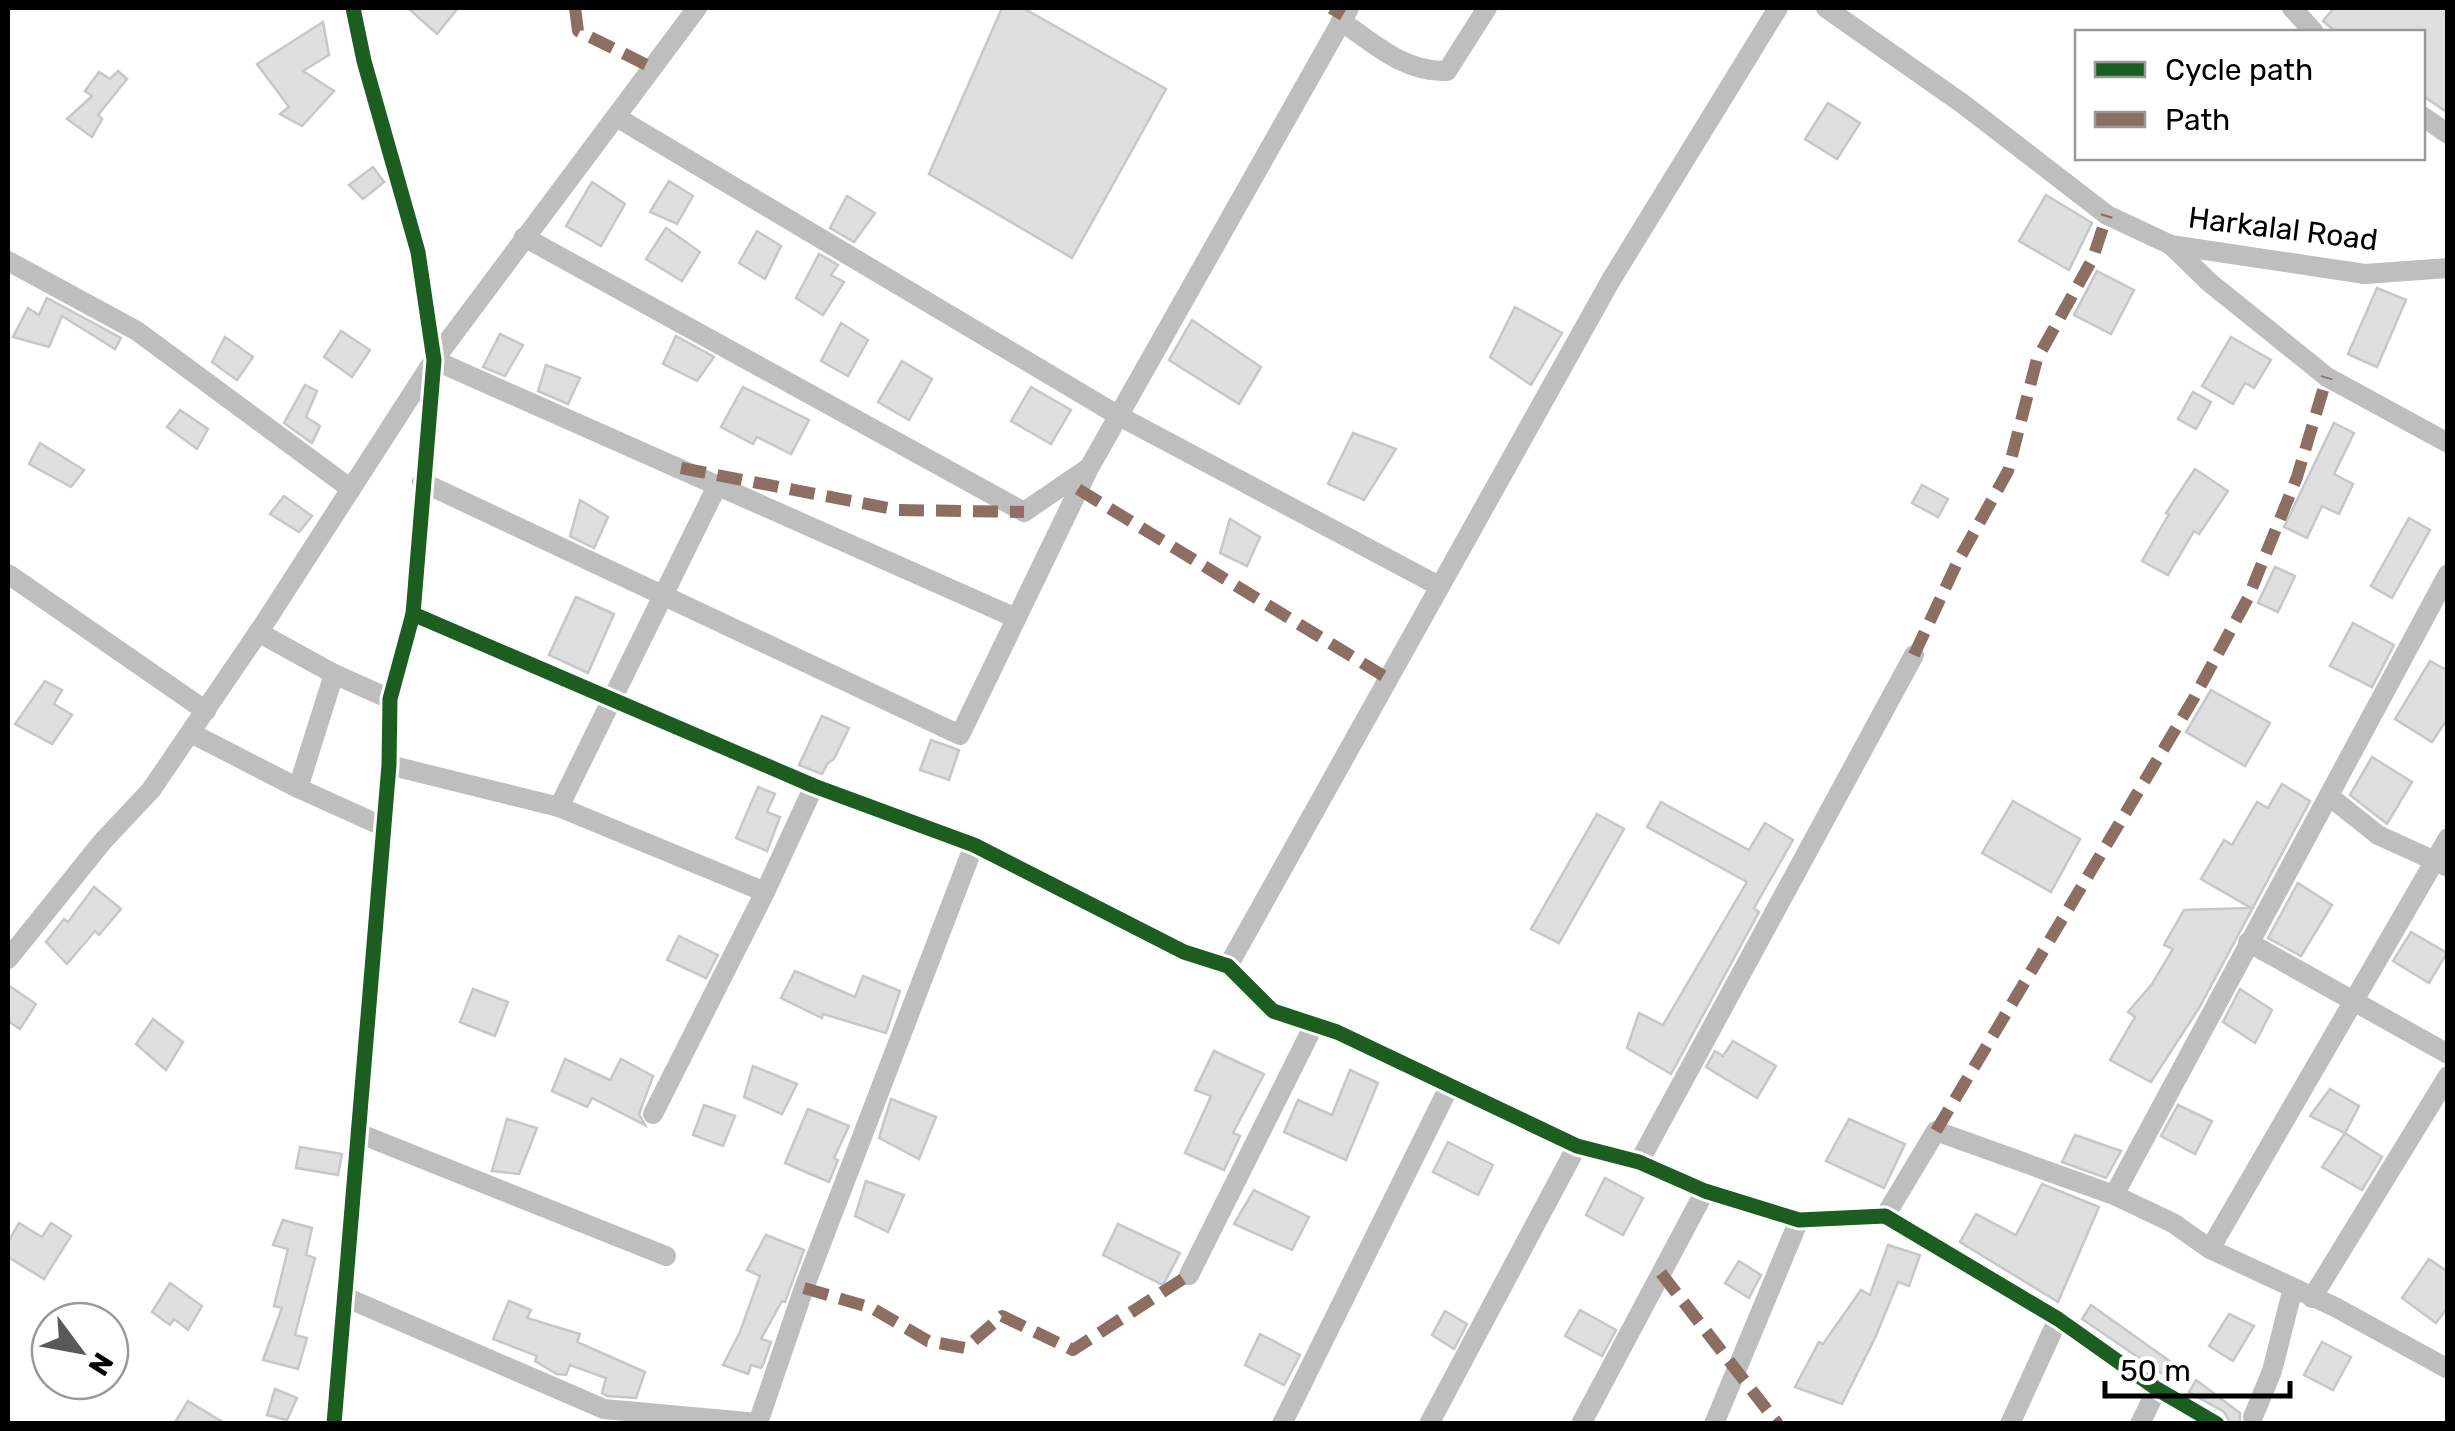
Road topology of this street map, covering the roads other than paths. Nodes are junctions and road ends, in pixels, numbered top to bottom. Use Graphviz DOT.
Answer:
graph roads {
  1 [pos="353,8"];
  2 [pos="697,8"];
  3 [pos="1487,8"];
  4 [pos="1778,8"];
  5 [pos="1826,8"];
  6 [pos="2292,8"];
  7 [pos="1345,14"];
  8 [pos="2312,30"];
  9 [pos="618,118"];
  10 [pos="2425,118"];
  11 [pos="2448,134"];
  12 [pos="524,238"];
  13 [pos="2171,246"];
  14 [pos="8,261"];
  15 [pos="2448,268"];
  16 [pos="434,360"];
  17 [pos="1118,416"];
  18 [pos="2448,442"];
  19 [pos="1089,468"];
  20 [pos="422,482"];
  21 [pos="718,484"];
  22 [pos="351,489"];
  23 [pos="8,574"];
  24 [pos="2448,574"];
  25 [pos="1439,586"];
  26 [pos="662,595"];
  27 [pos="413,614"];
  28 [pos="1016,618"];
  29 [pos="258,632"];
  30 [pos="1914,655"];
  31 [pos="334,674"];
  32 [pos="390,699"];
  33 [pos="612,700"];
  34 [pos="206,711"];
  35 [pos="191,733"];
  36 [pos="389,765"];
  37 [pos="814,786"];
  38 [pos="298,788"];
  39 [pos="2329,796"];
  40 [pos="559,807"];
  41 [pos="382,826"];
  42 [pos="2448,838"];
  43 [pos="974,846"];
  44 [pos="2441,863"];
  45 [pos="765,892"];
  46 [pos="2248,942"];
  47 [pos="8,959"];
  48 [pos="1228,966"];
  49 [pos="2352,1000"];
  50 [pos="1314,1025"];
  51 [pos="2448,1054"];
  52 [pos="2448,1076"];
  53 [pos="1448,1087"];
  54 [pos="653,1114"];
  55 [pos="358,1133"];
  56 [pos="1577,1146"];
  57 [pos="1638,1162"];
  58 [pos="1704,1191"];
  59 [pos="2114,1195"];
  60 [pos="1885,1216"];
  61 [pos="1800,1220"];
  62 [pos="2210,1249"];
  63 [pos="666,1256"];
  64 [pos="1189,1275"];
  65 [pos="2302,1293"];
  66 [pos="345,1297"];
  67 [pos="2058,1319"];
  68 [pos="2448,1370"];
  69 [pos="2157,1389"];
  70 [pos="2253,1417"];
  71 [pos="334,1424"];
  72 [pos="1282,1424"];
  73 [pos="1430,1424"];
  74 [pos="1581,1424"];
  75 [pos="1714,1424"];
  76 [pos="2010,1424"];
  77 [pos="2140,1424"];
  78 [pos="2217,1424"];
  1 -- 16 [label="street"];
  2 -- 9 [label="street"];
  3 -- 7 [label="street"];
  4 -- 25 [label="street"];
  5 -- 13 [label="street, Harkalal Road"];
  6 -- 8 [label="street"];
  7 -- 17 [label="street"];
  9 -- 12 [label="street"];
  9 -- 17 [label="street"];
  10 -- 11 [label="street"];
  12 -- 16 [label="street"];
  12 -- 19 [label="street"];
  13 -- 15 [label="street, Harkalal Road"];
  13 -- 18 [label="street"];
  14 -- 22 [label="street"];
  16 -- 20 [label="street"];
  16 -- 21 [label="street"];
  16 -- 22 [label="street"];
  17 -- 19 [label="street"];
  17 -- 25 [label="street"];
  19 -- 28 [label="street"];
  20 -- 26 [label="street"];
  20 -- 27 [label="street"];
  21 -- 26 [label="street"];
  21 -- 28 [label="street"];
  22 -- 29 [label="street"];
  23 -- 34 [label="street"];
  24 -- 39 [label="street"];
  25 -- 48 [label="street"];
  26 -- 28 [label="street"];
  26 -- 33 [label="street"];
  27 -- 32 [label="street"];
  27 -- 33 [label="street"];
  29 -- 31 [label="street"];
  29 -- 34 [label="street"];
  30 -- 57 [label="street"];
  31 -- 32 [label="street"];
  31 -- 38 [label="street"];
  32 -- 36 [label="street"];
  33 -- 37 [label="street"];
  33 -- 40 [label="street"];
  34 -- 35 [label="street"];
  35 -- 38 [label="street"];
  35 -- 47 [label="street"];
  36 -- 40 [label="street"];
  36 -- 41 [label="street"];
  37 -- 43 [label="street"];
  37 -- 45 [label="street"];
  38 -- 41 [label="street"];
  39 -- 44 [label="street"];
  39 -- 46 [label="street"];
  40 -- 45 [label="street"];
  41 -- 55 [label="street"];
  42 -- 44 [label="street"];
  43 -- 48 [label="street"];
  43 -- 66 [label="street"];
  44 -- 49 [label="street"];
  45 -- 54 [label="street"];
  46 -- 49 [label="street"];
  46 -- 59 [label="street"];
  48 -- 50 [label="street"];
  49 -- 51 [label="street"];
  49 -- 62 [label="street"];
  50 -- 53 [label="street"];
  50 -- 64 [label="street"];
  52 -- 65 [label="street"];
  53 -- 56 [label="street"];
  53 -- 72 [label="street"];
  55 -- 63 [label="street"];
  55 -- 66 [label="street"];
  56 -- 57 [label="street"];
  56 -- 73 [label="street"];
  57 -- 58 [label="street"];
  58 -- 61 [label="street"];
  58 -- 74 [label="street"];
  59 -- 60 [label="street"];
  59 -- 62 [label="street"];
  60 -- 61 [label="street"];
  60 -- 67 [label="street"];
  61 -- 75 [label="street"];
  62 -- 65 [label="street"];
  65 -- 68 [label="street"];
  65 -- 70 [label="street"];
  66 -- 71 [label="street"];
  67 -- 69 [label="street"];
  67 -- 76 [label="street"];
  69 -- 77 [label="street"];
  69 -- 78 [label="street"];
}
